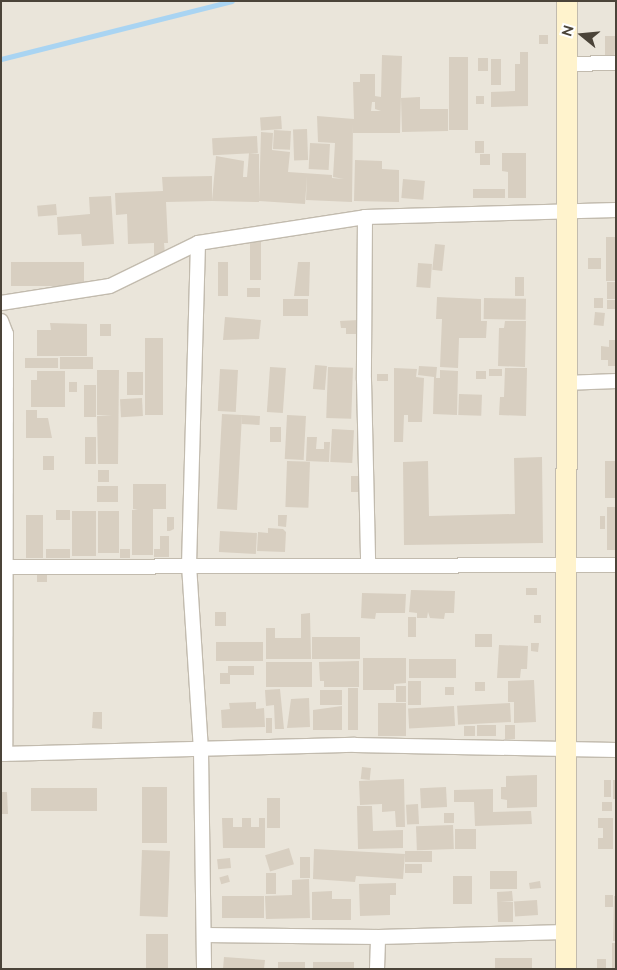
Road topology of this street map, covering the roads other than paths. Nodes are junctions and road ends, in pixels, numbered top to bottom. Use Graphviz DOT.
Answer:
graph roads {
  1 [pos="567,1"];
  2 [pos="616,63"];
  3 [pos="568,64"];
  4 [pos="565,209"];
  5 [pos="616,210"];
  6 [pos="365,217"];
  7 [pos="198,243"];
  8 [pos="1,303"];
  9 [pos="1,321"];
  10 [pos="616,381"];
  11 [pos="565,383"];
  12 [pos="368,564"];
  13 [pos="189,565"];
  14 [pos="616,565"];
  15 [pos="567,566"];
  16 [pos="6,567"];
  17 [pos="566,750"];
  18 [pos="616,750"];
  19 [pos="201,751"];
  20 [pos="3,754"];
  21 [pos="566,932"];
  22 [pos="205,935"];
  23 [pos="378,937"];
  24 [pos="204,969"];
  25 [pos="376,969"];
  26 [pos="566,969"];
  1 -- 3 [label="street"];
  2 -- 3 [label="street"];
  3 -- 4 [label="street"];
  4 -- 5 [label="street"];
  4 -- 6 [label="street"];
  4 -- 11 [label="street"];
  6 -- 7 [label="street"];
  6 -- 12 [label="street"];
  7 -- 8 [label="street"];
  7 -- 13 [label="street"];
  9 -- 16 [label="street"];
  10 -- 11 [label="street"];
  11 -- 15 [label="street"];
  12 -- 13 [label="street"];
  12 -- 15 [label="street"];
  13 -- 16 [label="street"];
  13 -- 19 [label="street"];
  14 -- 15 [label="street"];
  15 -- 17 [label="street"];
  16 -- 20 [label="street"];
  17 -- 18 [label="street"];
  17 -- 19 [label="street"];
  17 -- 21 [label="street"];
  19 -- 20 [label="street"];
  19 -- 22 [label="street"];
  21 -- 23 [label="street"];
  21 -- 26 [label="street"];
  22 -- 23 [label="street"];
  22 -- 24 [label="street"];
  23 -- 25 [label="street"];
}
